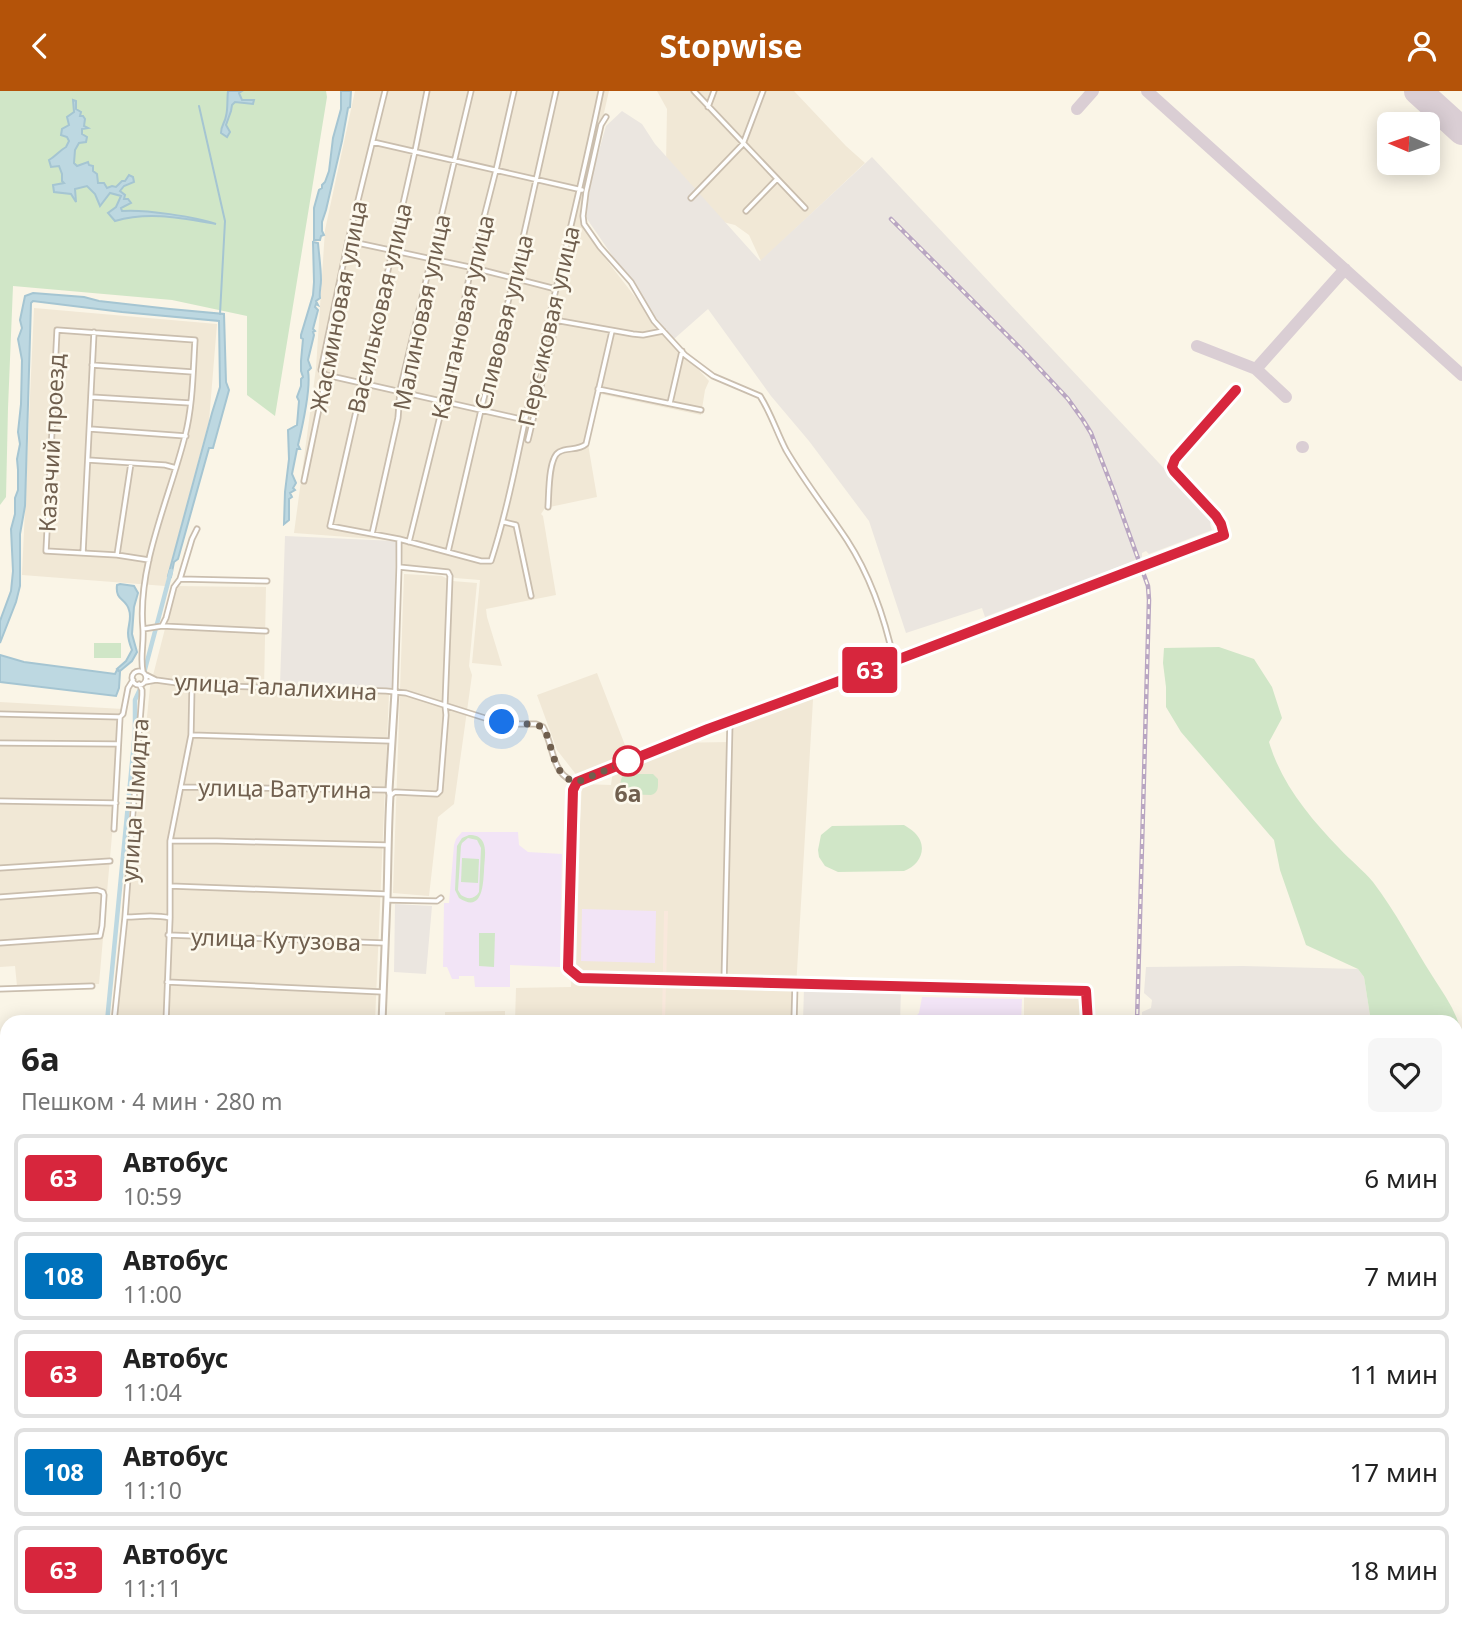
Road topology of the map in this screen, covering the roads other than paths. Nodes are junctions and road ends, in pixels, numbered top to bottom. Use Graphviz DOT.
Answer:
graph roads {
  1 [pos="385,91"];
  2 [pos="427,91"];
  3 [pos="471,91"];
  4 [pos="514,91"];
  5 [pos="556,91"];
  6 [pos="601,91"];
  7 [pos="694,91"];
  8 [pos="714,91"];
  9 [pos="763,91"];
  10 [pos="708,107"];
  11 [pos="606,117"];
  12 [pos="373,142"];
  13 [pos="743,144"];
  14 [pos="415,151"];
  15 [pos="455,160"];
  16 [pos="496,170"];
  17 [pos="537,179"];
  18 [pos="777,180"];
  19 [pos="580,190"];
  20 [pos="586,192"];
  21 [pos="691,198"];
  22 [pos="805,208"];
  23 [pos="746,211"];
  24 [pos="348,240"];
  25 [pos="393,251"];
  26 [pos="430,259"];
  27 [pos="471,268"];
  28 [pos="514,278"];
  29 [pos="556,289"];
  30 [pos="549,319"];
  31 [pos="557,320"];
  32 [pos="612,331"];
  33 [pos="663,331"];
  34 [pos="94,332"];
  35 [pos="682,351"];
  36 [pos="92,365"];
  37 [pos="193,372"];
  38 [pos="326,375"];
  39 [pos="363,382"];
  40 [pos="598,389"];
  41 [pos="400,390"];
  42 [pos="1236,390"];
  43 [pos="91,397"];
  44 [pos="444,400"];
  45 [pos="190,403"];
  46 [pos="670,404"];
  47 [pos="481,409"];
  48 [pos="701,410"];
  49 [pos="525,420"];
  50 [pos="89,429"];
  51 [pos="186,436"];
  52 [pos="528,440"];
  53 [pos="88,460"];
  54 [pos="131,463"];
  55 [pos="176,468"];
  56 [pos="304,481"];
  57 [pos="548,506"];
  58 [pos="504,521"];
  59 [pos="197,529"];
  60 [pos="372,534"];
  61 [pos="399,539"];
  62 [pos="409,542"];
  63 [pos="448,552"];
  64 [pos="83,553"];
  65 [pos="117,555"];
  66 [pos="149,560"];
  67 [pos="399,567"];
  68 [pos="180,579"];
  69 [pos="267,581"];
  70 [pos="531,596"];
  71 [pos="162,626"];
  72 [pos="143,629"];
  73 [pos="266,631"];
  74 [pos="141,659"];
  75 [pos="894,661"];
  76 [pos="136,671"];
  77 [pos="144,673"];
  78 [pos="133,680"];
  79 [pos="156,680"];
  80 [pos="145,681"];
  81 [pos="139,684"];
  82 [pos="192,685"];
  83 [pos="395,692"];
  84 [pos="445,705"];
  85 [pos="0,714"];
  86 [pos="120,717"];
  87 [pos="730,721"];
  88 [pos="191,735"];
  89 [pos="392,741"];
  90 [pos="0,743"];
  91 [pos="118,744"];
  92 [pos="577,782"];
  93 [pos="181,786"];
  94 [pos="389,792"];
  95 [pos="0,801"];
  96 [pos="116,803"];
  97 [pos="114,829"];
  98 [pos="170,841"];
  99 [pos="387,845"];
  100 [pos="110,861"];
  101 [pos="0,867"];
  102 [pos="170,886"];
  103 [pos="0,897"];
  104 [pos="387,897"];
  105 [pos="441,898"];
  106 [pos="125,917"];
  107 [pos="170,918"];
  108 [pos="168,935"];
  109 [pos="0,943"];
  110 [pos="384,943"];
  111 [pos="167,982"];
  112 [pos="724,983"];
  113 [pos="795,985"];
  114 [pos="92,986"];
  115 [pos="0,989"];
  116 [pos="383,992"];
  117 [pos="115,1015"];
  118 [pos="166,1015"];
  119 [pos="382,1015"];
  120 [pos="794,1015"];
  121 [pos="1088,1015"];
  1 -- 12 [label="street, Жасминовая улица"];
  2 -- 14 [label="street, Васильковая улица"];
  3 -- 15 [label="street, Малиновая улица"];
  4 -- 16 [label="street, Каштановая улица"];
  5 -- 17 [label="street, Сливовая улица"];
  6 -- 19 [label="street, Персиковая улица"];
  7 -- 10 [label="street"];
  8 -- 10 [label="street"];
  9 -- 13 [label="street"];
  10 -- 13 [label="street"];
  11 -- 20 [label="street"];
  12 -- 14 [label="street"];
  12 -- 24 [label="street, Жасминовая улица"];
  13 -- 18 [label="street"];
  13 -- 21 [label="street"];
  14 -- 15 [label="street"];
  14 -- 25 [label="street, Васильковая улица"];
  15 -- 16 [label="street"];
  15 -- 26 [label="street, Малиновая улица"];
  16 -- 17 [label="street"];
  16 -- 27 [label="street, Каштановая улица"];
  17 -- 19 [label="street"];
  17 -- 28 [label="street, Сливовая улица"];
  18 -- 22 [label="street"];
  18 -- 23 [label="street"];
  19 -- 20 [label="street"];
  19 -- 29 [label="street, Персиковая улица"];
  20 -- 33 [label="street"];
  24 -- 25 [label="street"];
  24 -- 38 [label="street, Жасминовая улица"];
  25 -- 26 [label="street"];
  25 -- 39 [label="street, Васильковая улица"];
  26 -- 27 [label="street"];
  26 -- 41 [label="street, Малиновая улица"];
  27 -- 28 [label="street"];
  27 -- 44 [label="street, Каштановая улица"];
  28 -- 29 [label="street"];
  28 -- 47 [label="street, Сливовая улица"];
  29 -- 30 [label="street, Персиковая улица"];
  30 -- 31 [label="street"];
  30 -- 49 [label="street, Персиковая улица"];
  31 -- 32 [label="street"];
  31 -- 52 [label="street"];
  32 -- 33 [label="street"];
  32 -- 40 [label="street"];
  33 -- 35 [label="street"];
  34 -- 36 [label="street"];
  34 -- 37 [label="street, Казачий проезд"];
  34 -- 64 [label="street, Казачий проезд"];
  35 -- 46 [label="street"];
  35 -- 75 [label="street"];
  36 -- 37 [label="street"];
  36 -- 43 [label="street"];
  37 -- 45 [label="street"];
  38 -- 39 [label="street"];
  38 -- 56 [label="street, Жасминовая улица"];
  39 -- 41 [label="street"];
  39 -- 60 [label="street, Васильковая улица"];
  40 -- 46 [label="street"];
  40 -- 57 [label="street"];
  41 -- 44 [label="street"];
  41 -- 60 [label="street, Малиновая улица"];
  42 -- 75 [label="street"];
  43 -- 45 [label="street"];
  43 -- 50 [label="street"];
  44 -- 47 [label="street"];
  44 -- 62 [label="street, Каштановая улица"];
  45 -- 51 [label="street"];
  46 -- 48 [label="street"];
  47 -- 49 [label="street"];
  47 -- 63 [label="street, Сливовая улица"];
  49 -- 58 [label="street, Персиковая улица"];
  50 -- 51 [label="street"];
  50 -- 53 [label="street"];
  51 -- 55 [label="street"];
  53 -- 54 [label="street"];
  53 -- 64 [label="street"];
  54 -- 55 [label="street"];
  54 -- 65 [label="street"];
  55 -- 66 [label="street"];
  58 -- 63 [label="street, Персиковая улица"];
  58 -- 70 [label="street"];
  59 -- 68 [label="street"];
  60 -- 61 [label="street"];
  61 -- 62 [label="street"];
  61 -- 67 [label="street"];
  62 -- 63 [label="street"];
  64 -- 65 [label="street, Казачий проезд"];
  65 -- 66 [label="street, Казачий проезд"];
  66 -- 72 [label="street"];
  67 -- 83 [label="street"];
  67 -- 84 [label="street"];
  68 -- 69 [label="street"];
  68 -- 71 [label="street"];
  71 -- 72 [label="street"];
  71 -- 73 [label="street"];
  72 -- 74 [label="street"];
  74 -- 76 [label="street"];
  74 -- 77 [label="street"];
  75 -- 87 [label="street"];
  76 -- 77 [label="street"];
  76 -- 78 [label="street"];
  77 -- 79 [label="street"];
  77 -- 80 [label="street"];
  78 -- 81 [label="street"];
  78 -- 86 [label="street"];
  79 -- 80 [label="street"];
  79 -- 82 [label="street, улица Талалихина"];
  80 -- 81 [label="street"];
  81 -- 106 [label="street, улица Шмидта"];
  82 -- 83 [label="street, улица Талалихина"];
  82 -- 88 [label="street, улица Шмидта"];
  83 -- 84 [label="street, улица Талалихина"];
  83 -- 89 [label="street"];
  84 -- 92 [label="street, улица Талалихина"];
  84 -- 94 [label="street, улица Ватутина"];
  85 -- 86 [label="street"];
  86 -- 91 [label="street"];
  87 -- 92 [label="street"];
  87 -- 112 [label="street"];
  88 -- 89 [label="street"];
  88 -- 93 [label="street, улица Шмидта"];
  89 -- 94 [label="street"];
  90 -- 91 [label="street"];
  91 -- 96 [label="street"];
  92 -- 112 [label="street"];
  93 -- 94 [label="street, улица Ватутина"];
  93 -- 98 [label="street, улица Шмидта"];
  94 -- 99 [label="street"];
  95 -- 96 [label="street"];
  96 -- 97 [label="street"];
  98 -- 99 [label="street"];
  98 -- 102 [label="street, улица Шмидта"];
  99 -- 104 [label="street"];
  100 -- 101 [label="street"];
  102 -- 104 [label="street"];
  102 -- 107 [label="street, улица Шмидта"];
  103 -- 109 [label="street"];
  104 -- 105 [label="street"];
  104 -- 110 [label="street"];
  106 -- 107 [label="street, улица Шмидта"];
  106 -- 117 [label="street, улица Шмидта"];
  107 -- 108 [label="street, улица Шмидта"];
  108 -- 110 [label="street, улица Кутузова"];
  108 -- 111 [label="street, улица Шмидта"];
  110 -- 116 [label="street"];
  111 -- 116 [label="street"];
  111 -- 118 [label="street, улица Шмидта"];
  112 -- 113 [label="street"];
  113 -- 120 [label="street"];
  113 -- 121 [label="street"];
  114 -- 115 [label="street"];
  116 -- 119 [label="street"];
}
